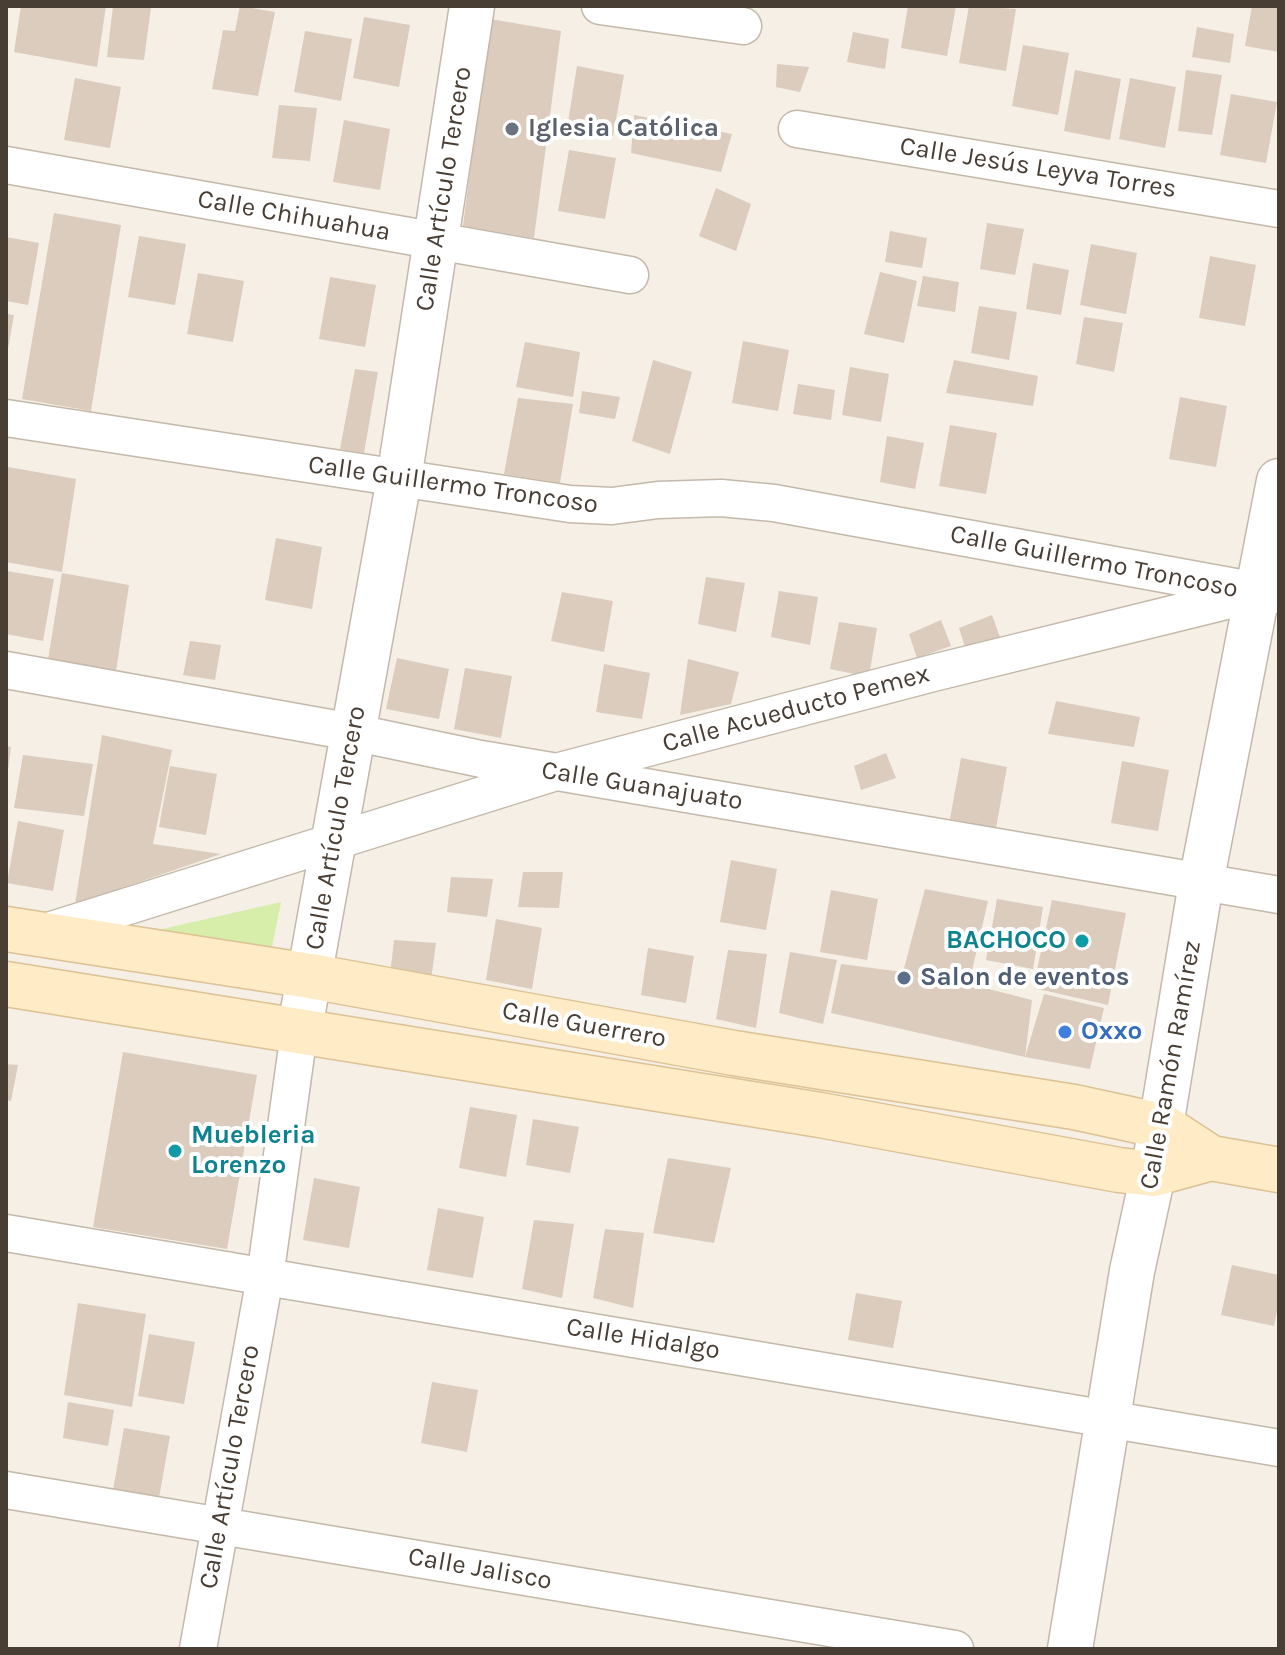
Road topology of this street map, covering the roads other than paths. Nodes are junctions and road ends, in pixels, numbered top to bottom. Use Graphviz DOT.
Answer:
graph roads {
  1 [pos="472,6"];
  2 [pos="600,6"];
  3 [pos="743,26"];
  4 [pos="797,129"];
  5 [pos="6,165"];
  6 [pos="1279,209"];
  7 [pos="435,241"];
  8 [pos="630,275"];
  9 [pos="6,418"];
  10 [pos="399,479"];
  11 [pos="1279,481"];
  12 [pos="1272,592"];
  13 [pos="6,670"];
  14 [pos="352,732"];
  15 [pos="556,772"];
  16 [pos="334,843"];
  17 [pos="1201,883"];
  18 [pos="1279,895"];
  19 [pos="24,931"];
  20 [pos="310,976"];
  21 [pos="6,984"];
  22 [pos="299,1033"];
  23 [pos="1162,1126"];
  24 [pos="1211,1158"];
  25 [pos="1279,1170"];
  26 [pos="1153,1174"];
  27 [pos="6,1233"];
  28 [pos="265,1277"];
  29 [pos="1109,1418"];
  30 [pos="1279,1448"];
  31 [pos="6,1490"];
  32 [pos="219,1524"];
  33 [pos="198,1649"];
  34 [pos="955,1649"];
  35 [pos="1070,1649"];
  1 -- 7 [label="street, Calle Artículo Tercero"];
  2 -- 3 [label="street"];
  4 -- 6 [label="street, Calle Jesús Leyva Torres"];
  5 -- 7 [label="street, Calle Chihuahua"];
  7 -- 8 [label="street, Calle Chihuahua"];
  7 -- 10 [label="street, Calle Artículo Tercero"];
  9 -- 10 [label="street, Calle Guillermo Troncoso"];
  10 -- 12 [label="street, Calle Guillermo Troncoso"];
  10 -- 14 [label="street, Calle Artículo Tercero"];
  11 -- 12 [label="street, Calle Ramón Ramírez"];
  12 -- 15 [label="street, Calle Acueducto Pemex"];
  12 -- 17 [label="street, Calle Ramón Ramírez"];
  13 -- 14 [label="street, Calle Guanajuato"];
  14 -- 15 [label="street, Calle Guanajuato"];
  14 -- 16 [label="street, Calle Artículo Tercero"];
  15 -- 16 [label="street, Calle Acueducto Pemex"];
  15 -- 17 [label="street, Calle Guanajuato"];
  16 -- 19 [label="street, Calle Acueducto Pemex"];
  16 -- 20 [label="street, Calle Artículo Tercero"];
  17 -- 18 [label="street, Calle Guanajuato"];
  17 -- 23 [label="street, Calle Ramón Ramírez"];
  19 -- 20 [label="main road, Calle Guerrero"];
  20 -- 22 [label="street, Calle Artículo Tercero"];
  20 -- 23 [label="main road, Calle Guerrero"];
  21 -- 22 [label="main road, Calle Guerrero"];
  22 -- 26 [label="main road, Calle Guerrero"];
  22 -- 28 [label="street, Calle Artículo Tercero"];
  23 -- 24 [label="main road"];
  23 -- 26 [label="street, Calle Ramón Ramírez"];
  24 -- 25 [label="main road"];
  24 -- 26 [label="main road"];
  26 -- 29 [label="street, Calle Ramón Ramírez"];
  27 -- 28 [label="street, Calle Hidalgo"];
  28 -- 29 [label="street, Calle Hidalgo"];
  28 -- 32 [label="street, Calle Artículo Tercero"];
  29 -- 30 [label="street, Calle Hidalgo"];
  29 -- 35 [label="street, Calle Ramón Ramírez"];
  31 -- 32 [label="street, Calle Jalisco"];
  32 -- 33 [label="street, Calle Artículo Tercero"];
  32 -- 34 [label="street, Calle Jalisco"];
}
